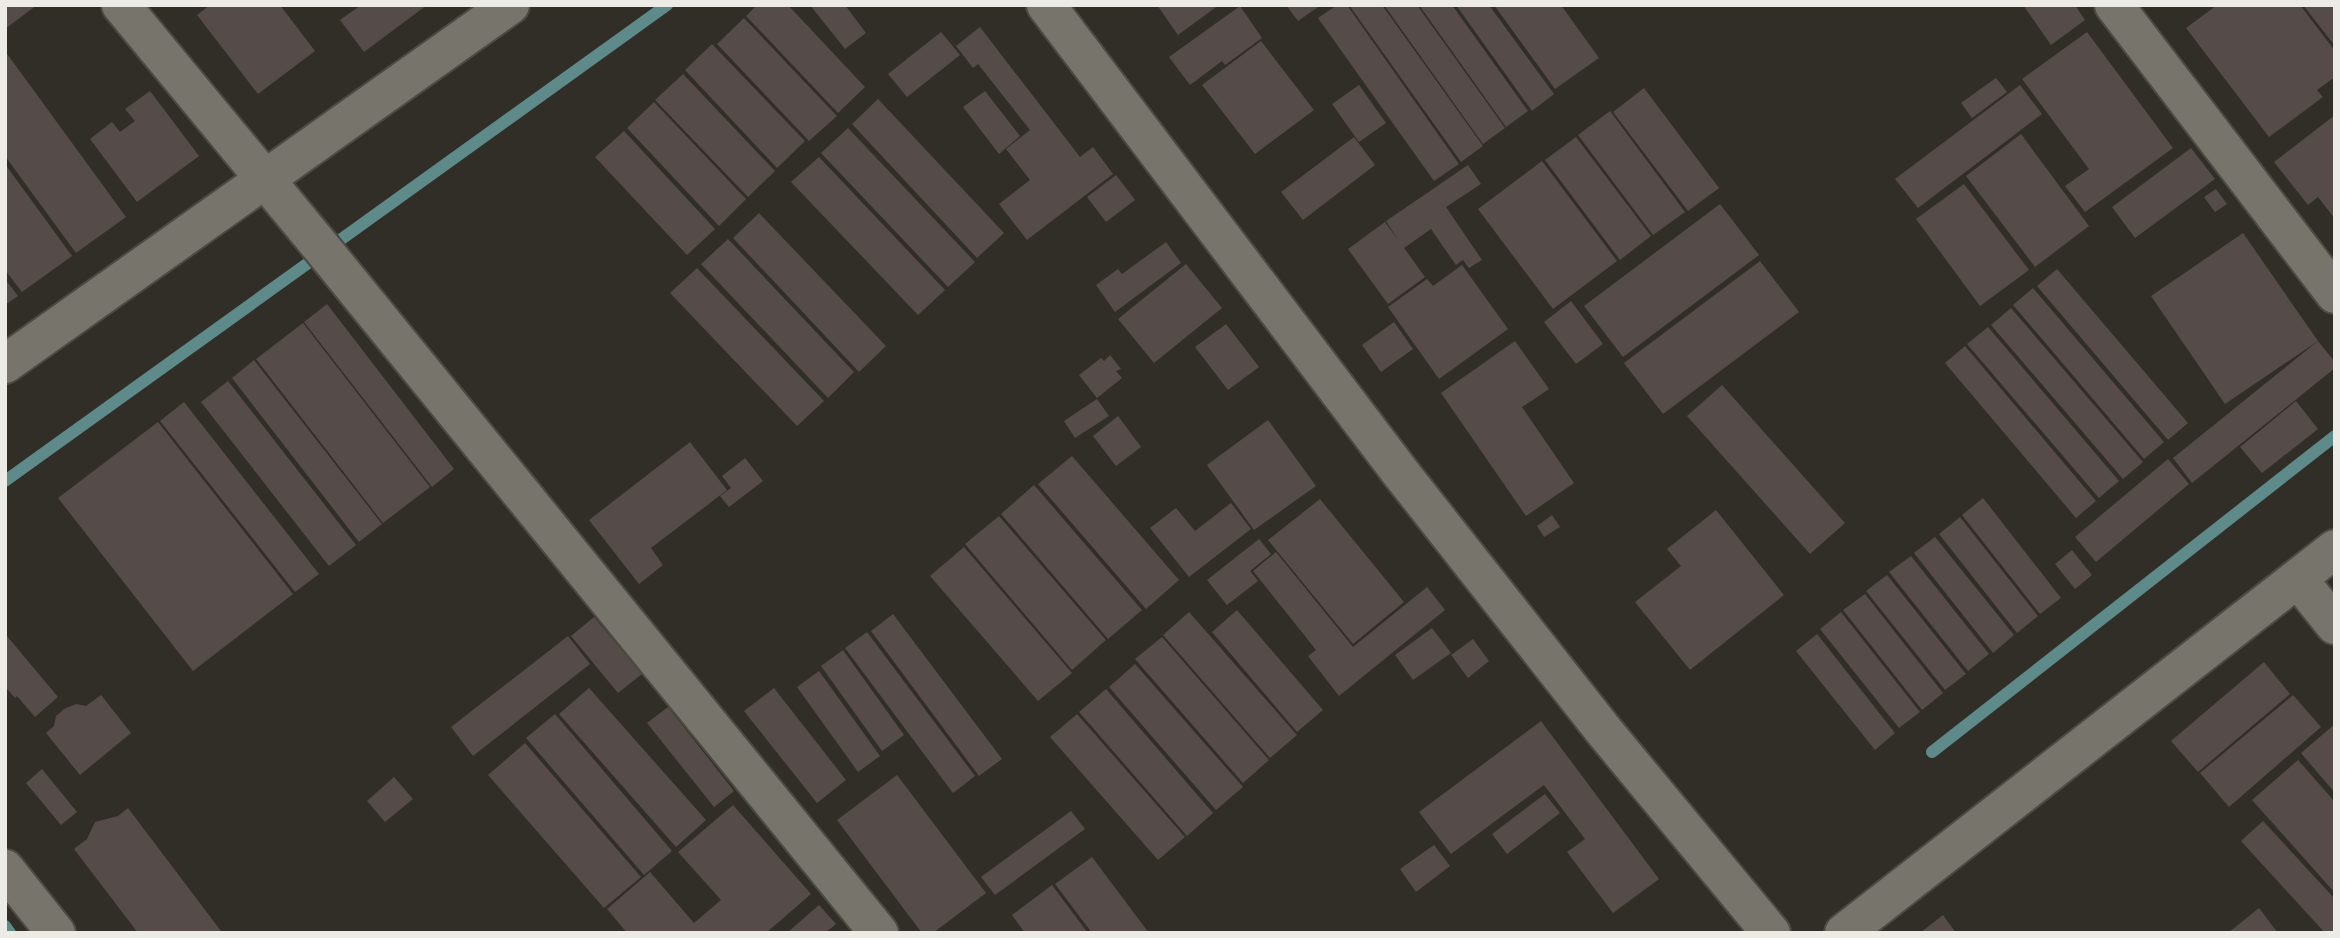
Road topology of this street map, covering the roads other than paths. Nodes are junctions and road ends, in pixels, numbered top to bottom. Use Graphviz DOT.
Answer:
graph roads {
  1 [pos="121,5"];
  2 [pos="509,5"];
  3 [pos="1046,5"];
  4 [pos="2114,5"];
  5 [pos="265,178"];
  6 [pos="2335,295"];
  7 [pos="5,364"];
  8 [pos="2335,549"];
  9 [pos="2298,579"];
  10 [pos="2335,625"];
  11 [pos="5,869"];
  12 [pos="56,933"];
  13 [pos="879,933"];
  14 [pos="1771,933"];
  15 [pos="1844,933"];
  1 -- 5 [label="street"];
  2 -- 5 [label="street"];
  3 -- 14 [label="street"];
  4 -- 6 [label="street"];
  5 -- 7 [label="street"];
  5 -- 13 [label="street"];
  8 -- 9 [label="street"];
  9 -- 10 [label="street"];
  9 -- 15 [label="street"];
  11 -- 12 [label="street"];
}
